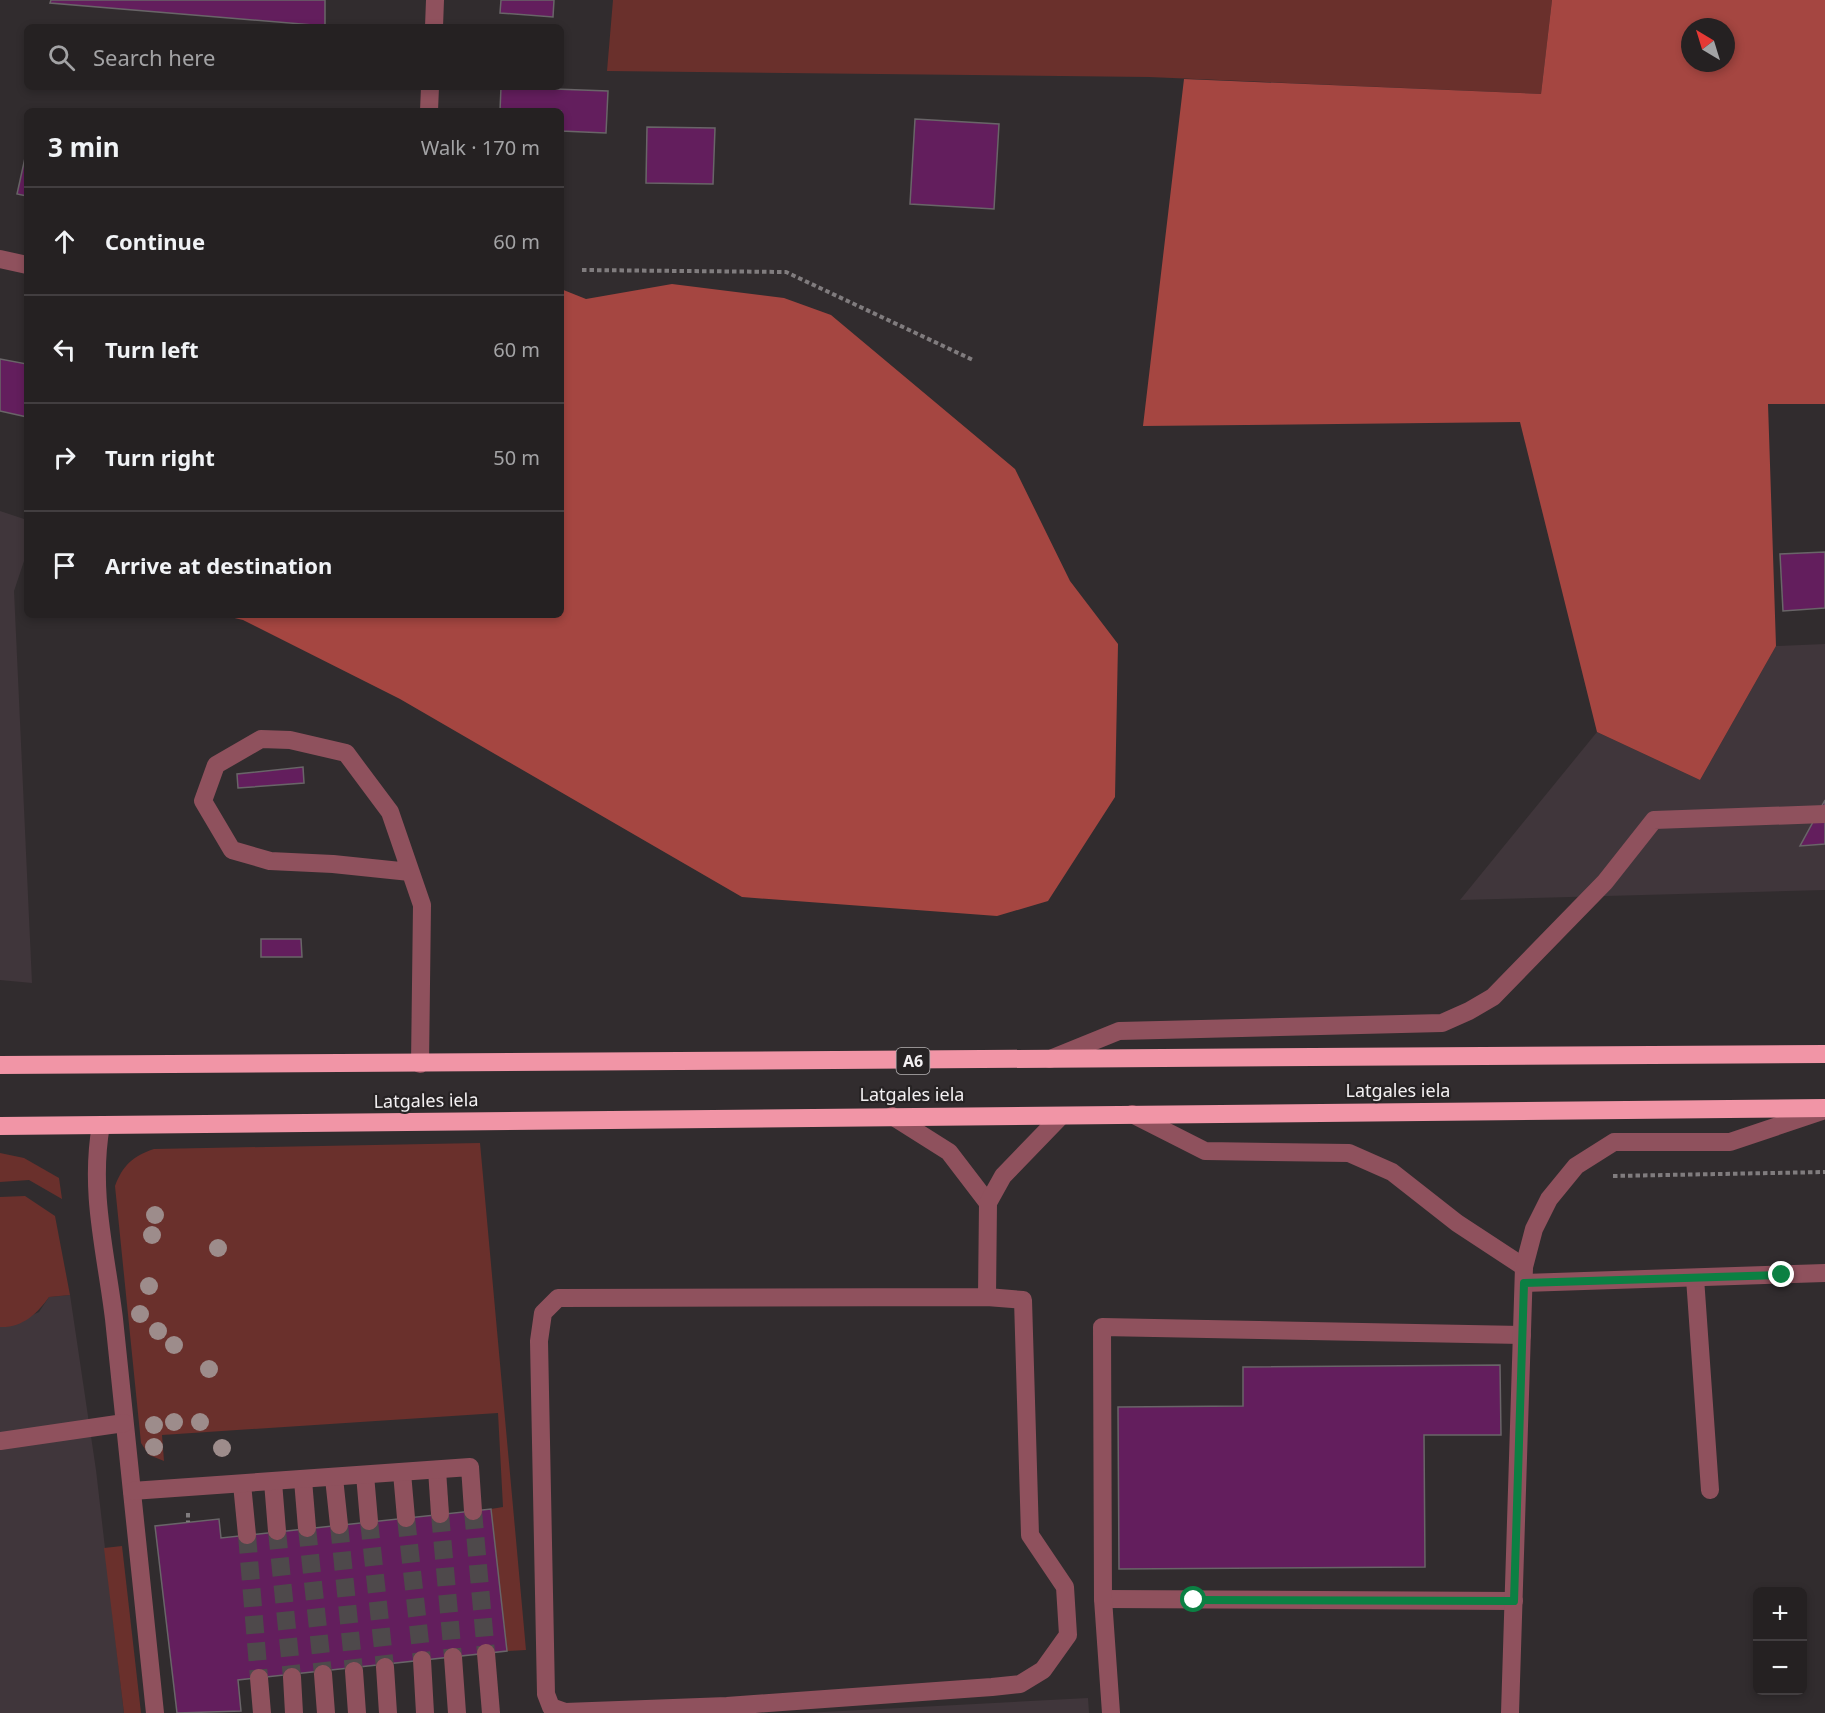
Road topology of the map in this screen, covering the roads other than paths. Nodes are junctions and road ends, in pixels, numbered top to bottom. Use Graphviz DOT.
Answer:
graph roads {
  1 [pos="435,0"];
  2 [pos="434,24"];
  3 [pos="430,90"];
  4 [pos="429,108"];
  5 [pos="0,259"];
  6 [pos="24,264"];
  7 [pos="1825,814"];
  8 [pos="411,872"];
  9 [pos="1825,1054"];
  10 [pos="1047,1060"];
  11 [pos="420,1064"];
  12 [pos="0,1065"];
  13 [pos="1825,1109"];
  14 [pos="1132,1114"];
  15 [pos="892,1116"];
  16 [pos="1061,1116"];
  17 [pos="101,1125"];
  18 [pos="0,1126"];
  19 [pos="988,1203"];
  20 [pos="1825,1273"];
  21 [pos="1524,1275"];
  22 [pos="1695,1278"];
  23 [pos="987,1297"];
  24 [pos="1522,1335"];
  25 [pos="124,1423"];
  26 [pos="0,1441"];
  27 [pos="437,1470"];
  28 [pos="402,1473"];
  29 [pos="365,1475"];
  30 [pos="334,1478"];
  31 [pos="303,1480"];
  32 [pos="273,1482"];
  33 [pos="242,1484"];
  34 [pos="1710,1490"];
  35 [pos="132,1491"];
  36 [pos="473,1510"];
  37 [pos="440,1514"];
  38 [pos="406,1518"];
  39 [pos="369,1521"];
  40 [pos="339,1525"];
  41 [pos="307,1528"];
  42 [pos="277,1531"];
  43 [pos="246,1535"];
  44 [pos="1103,1599"];
  45 [pos="1514,1601"];
  46 [pos="486,1653"];
  47 [pos="453,1657"];
  48 [pos="422,1660"];
  49 [pos="385,1667"];
  50 [pos="354,1671"];
  51 [pos="323,1674"];
  52 [pos="292,1677"];
  53 [pos="259,1678"];
  54 [pos="155,1713"];
  55 [pos="262,1713"];
  56 [pos="294,1713"];
  57 [pos="326,1713"];
  58 [pos="357,1713"];
  59 [pos="388,1713"];
  60 [pos="424,1713"];
  61 [pos="457,1713"];
  62 [pos="491,1713"];
  63 [pos="1111,1713"];
  64 [pos="1510,1713"];
  1 -- 2 [label="street"];
  3 -- 4 [label="street"];
  5 -- 6 [label="street"];
  7 -- 10 [label="street, Latgales iela / A6"];
  8 -- 8 [label="street"];
  8 -- 11 [label="street"];
  9 -- 10 [label="highway, Latgales iela / A6"];
  10 -- 11 [label="highway, Latgales iela / A6"];
  11 -- 12 [label="highway, Latgales iela / A6"];
  13 -- 14 [label="highway, Latgales iela"];
  13 -- 21 [label="street"];
  14 -- 16 [label="highway, Latgales iela"];
  14 -- 21 [label="street"];
  15 -- 16 [label="highway, Latgales iela"];
  15 -- 17 [label="highway, Latgales iela"];
  15 -- 19 [label="street"];
  16 -- 19 [label="street"];
  17 -- 18 [label="highway, Latgales iela"];
  17 -- 25 [label="street"];
  19 -- 23 [label="street"];
  20 -- 22 [label="street"];
  21 -- 22 [label="street"];
  21 -- 24 [label="street"];
  22 -- 34 [label="street"];
  23 -- 23 [label="street"];
  24 -- 44 [label="street"];
  24 -- 45 [label="street"];
  25 -- 26 [label="street"];
  25 -- 35 [label="street"];
  27 -- 28 [label="street"];
  27 -- 36 [label="street"];
  27 -- 37 [label="street"];
  28 -- 29 [label="street"];
  28 -- 38 [label="street"];
  29 -- 30 [label="street"];
  29 -- 39 [label="street"];
  30 -- 31 [label="street"];
  30 -- 40 [label="street"];
  31 -- 32 [label="street"];
  31 -- 41 [label="street"];
  32 -- 33 [label="street"];
  32 -- 42 [label="street"];
  33 -- 35 [label="street"];
  33 -- 43 [label="street"];
  35 -- 54 [label="street"];
  44 -- 45 [label="street"];
  44 -- 63 [label="street"];
  45 -- 64 [label="street"];
  46 -- 62 [label="street"];
  47 -- 61 [label="street"];
  48 -- 60 [label="street"];
  49 -- 59 [label="street"];
  50 -- 58 [label="street"];
  51 -- 57 [label="street"];
  52 -- 56 [label="street"];
  53 -- 55 [label="street"];
}
